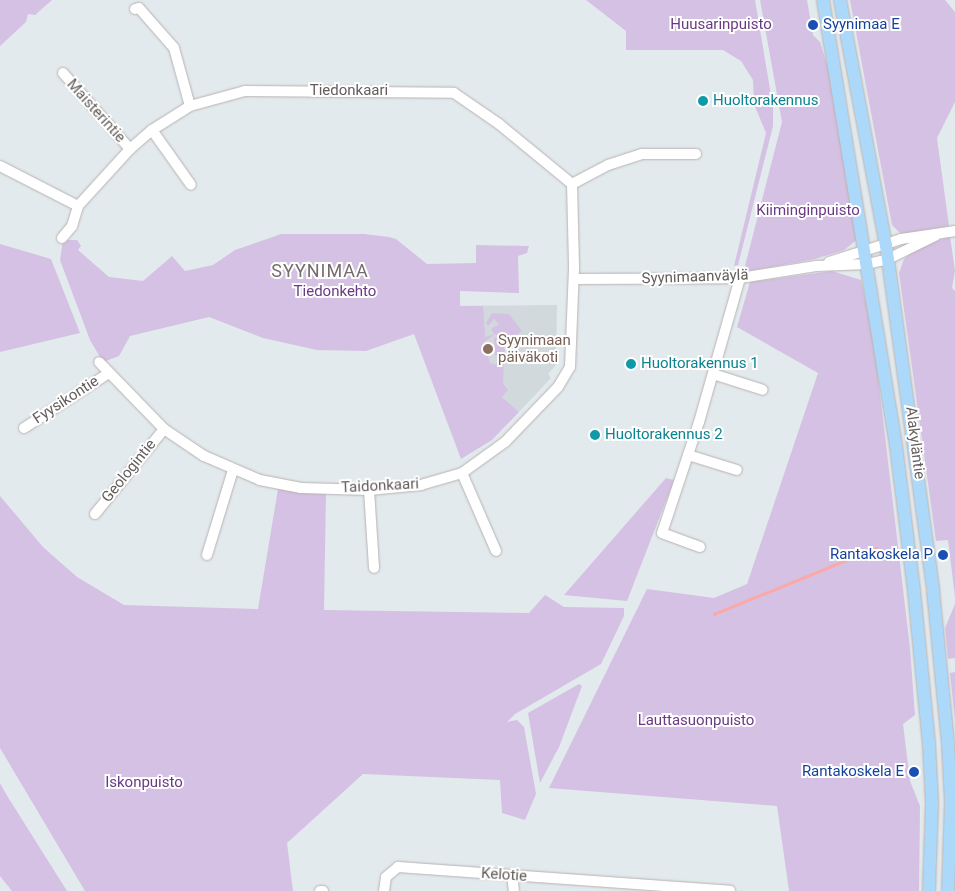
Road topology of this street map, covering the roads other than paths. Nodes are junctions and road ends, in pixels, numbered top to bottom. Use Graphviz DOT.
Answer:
graph roads {
  1 [pos="823,0"];
  2 [pos="840,0"];
  3 [pos="135,10"];
  4 [pos="63,74"];
  5 [pos="190,106"];
  6 [pos="152,130"];
  7 [pos="130,149"];
  8 [pos="696,154"];
  9 [pos="0,166"];
  10 [pos="572,184"];
  11 [pos="191,185"];
  12 [pos="78,206"];
  13 [pos="955,231"];
  14 [pos="935,236"];
  15 [pos="62,238"];
  16 [pos="886,245"];
  17 [pos="865,251"];
  18 [pos="888,259"];
  19 [pos="867,264"];
  20 [pos="816,266"];
  21 [pos="740,278"];
  22 [pos="574,279"];
  23 [pos="99,362"];
  24 [pos="109,373"];
  25 [pos="713,374"];
  26 [pos="763,390"];
  27 [pos="24,428"];
  28 [pos="164,429"];
  29 [pos="688,455"];
  30 [pos="233,470"];
  31 [pos="737,470"];
  32 [pos="462,473"];
  33 [pos="369,490"];
  34 [pos="95,514"];
  35 [pos="700,547"];
  36 [pos="496,552"];
  37 [pos="207,555"];
  38 [pos="374,568"];
  39 [pos="512,875"];
  40 [pos="642,888"];
  41 [pos="384,891"];
  42 [pos="514,891"];
  43 [pos="730,891"];
  44 [pos="929,891"];
  45 [pos="948,891"];
  1 -- 17 [label="main road, Alakyläntie"];
  2 -- 16 [label="main road, Alakyläntie"];
  3 -- 5 [label="street"];
  4 -- 7 [label="street, Maisterintie"];
  5 -- 6 [label="street, Tiedonkaari"];
  5 -- 10 [label="street, Tiedonkaari"];
  6 -- 7 [label="street, Tiedonkaari"];
  6 -- 11 [label="street"];
  7 -- 12 [label="street, Tiedonkaari"];
  8 -- 10 [label="street"];
  9 -- 12 [label="street"];
  10 -- 22 [label="street"];
  12 -- 15 [label="street, Tiedonkaari"];
  13 -- 14 [label="street"];
  14 -- 16 [label="street, Syynimaanväylä"];
  14 -- 18 [label="street, Syynimaanväylä"];
  16 -- 17 [label="street, Syynimaanväylä"];
  16 -- 18 [label="main road, Alakyläntie"];
  17 -- 19 [label="main road, Alakyläntie"];
  17 -- 20 [label="street, Syynimaanväylä"];
  18 -- 19 [label="street, Syynimaanväylä"];
  18 -- 45 [label="main road, Alakyläntie"];
  19 -- 20 [label="street, Syynimaanväylä"];
  19 -- 44 [label="main road, Alakyläntie"];
  20 -- 21 [label="street, Syynimaanväylä"];
  21 -- 22 [label="street, Syynimaanväylä"];
  21 -- 25 [label="street"];
  22 -- 32 [label="street, Taidonkaari"];
  23 -- 24 [label="street, Taidonkaari"];
  24 -- 27 [label="street, Fyysikontie"];
  24 -- 28 [label="street, Taidonkaari"];
  25 -- 26 [label="street"];
  25 -- 29 [label="street"];
  28 -- 30 [label="street, Taidonkaari"];
  28 -- 34 [label="street, Geologintie"];
  29 -- 31 [label="street"];
  29 -- 35 [label="street"];
  30 -- 33 [label="street, Taidonkaari"];
  30 -- 37 [label="street"];
  32 -- 33 [label="street, Taidonkaari"];
  32 -- 36 [label="street"];
  33 -- 38 [label="street"];
  39 -- 40 [label="street, Kelotie"];
  39 -- 41 [label="street, Kelotie"];
  39 -- 42 [label="street"];
  40 -- 43 [label="street, Kelotie"];
}
